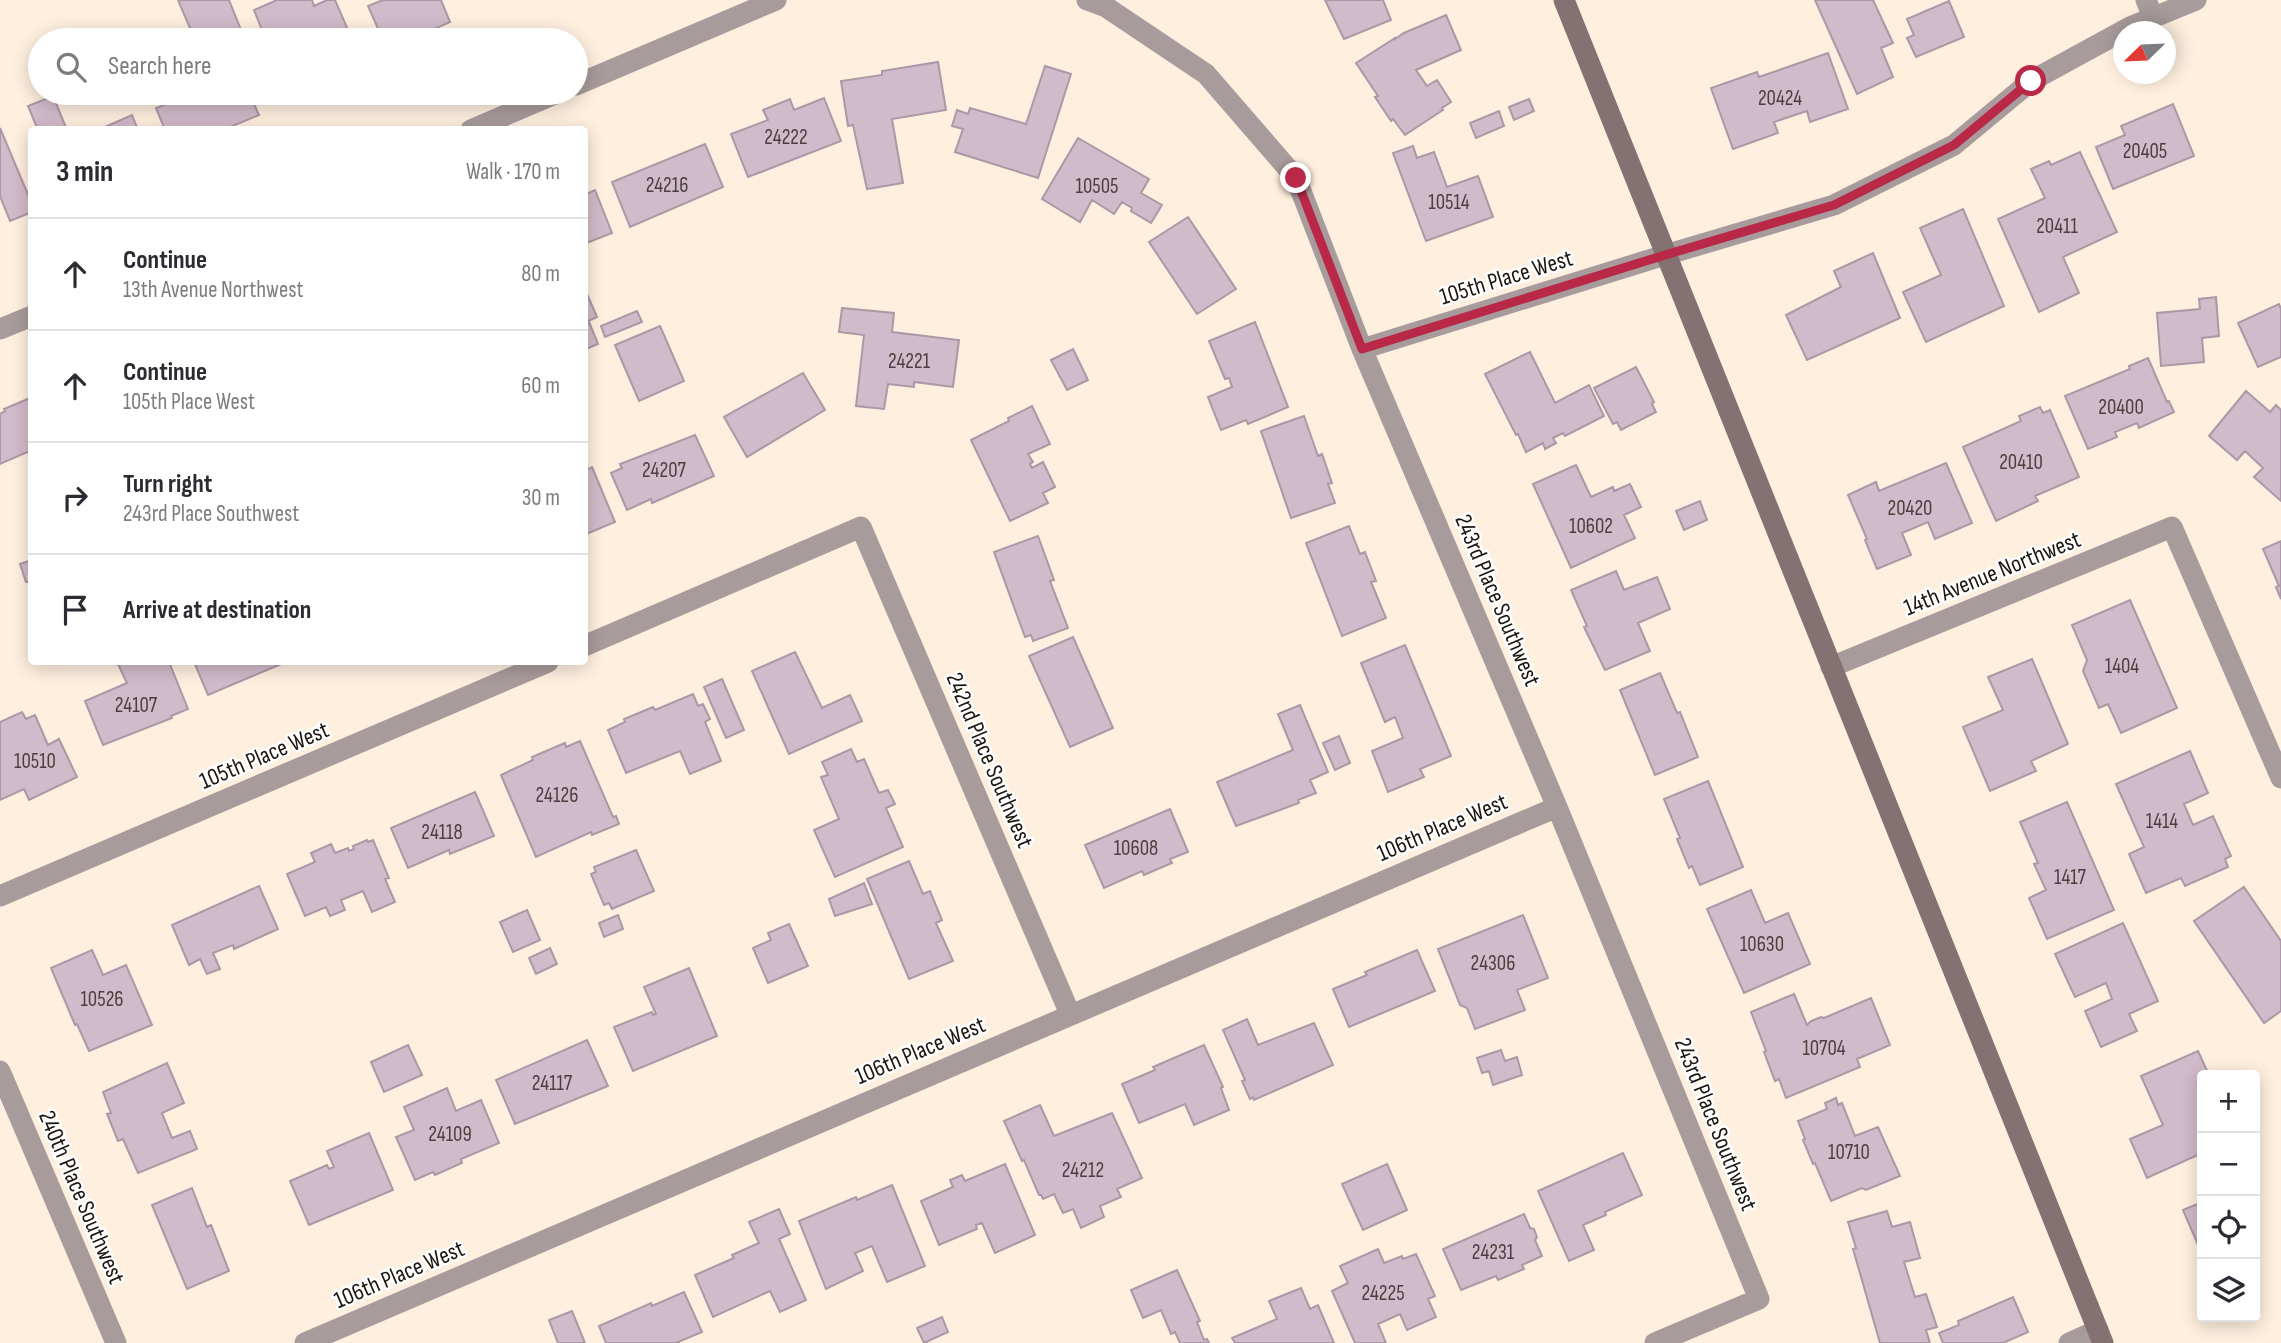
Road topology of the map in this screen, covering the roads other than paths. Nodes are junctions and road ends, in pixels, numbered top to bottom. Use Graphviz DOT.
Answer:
graph roads {
  1 [pos="776,0"];
  2 [pos="1087,0"];
  3 [pos="1564,0"];
  4 [pos="2196,0"];
  5 [pos="2149,9"];
  6 [pos="588,80"];
  7 [pos="529,105"];
  8 [pos="480,126"];
  9 [pos="1665,255"];
  10 [pos="28,318"];
  11 [pos="0,329"];
  12 [pos="1362,349"];
  13 [pos="588,644"];
  14 [pos="541,665"];
  15 [pos="1831,667"];
  16 [pos="2281,778"];
  17 [pos="1557,807"];
  18 [pos="0,897"];
  19 [pos="1070,1014"];
  20 [pos="0,1071"];
  21 [pos="2100,1337"];
  22 [pos="116,1343"];
  23 [pos="305,1343"];
  24 [pos="1655,1343"];
  25 [pos="2069,1343"];
  1 -- 6 [label="street"];
  2 -- 12 [label="street, 243rd Place Southwest"];
  3 -- 9 [label="street"];
  4 -- 5 [label="street, 105th Place West"];
  5 -- 9 [label="street, 105th Place West"];
  7 -- 8 [label="street"];
  9 -- 12 [label="street, 105th Place West"];
  9 -- 15 [label="street"];
  10 -- 11 [label="street"];
  12 -- 17 [label="street, 243rd Place Southwest"];
  13 -- 19 [label="street, 242nd Place Southwest"];
  14 -- 18 [label="street, 105th Place West"];
  15 -- 16 [label="street, 14th Avenue Northwest"];
  15 -- 21 [label="street"];
  17 -- 19 [label="street, 106th Place West"];
  17 -- 24 [label="street, 243rd Place Southwest"];
  19 -- 23 [label="street, 106th Place West"];
  20 -- 22 [label="street, 240th Place Southwest"];
  21 -- 25 [label="street"];
}
